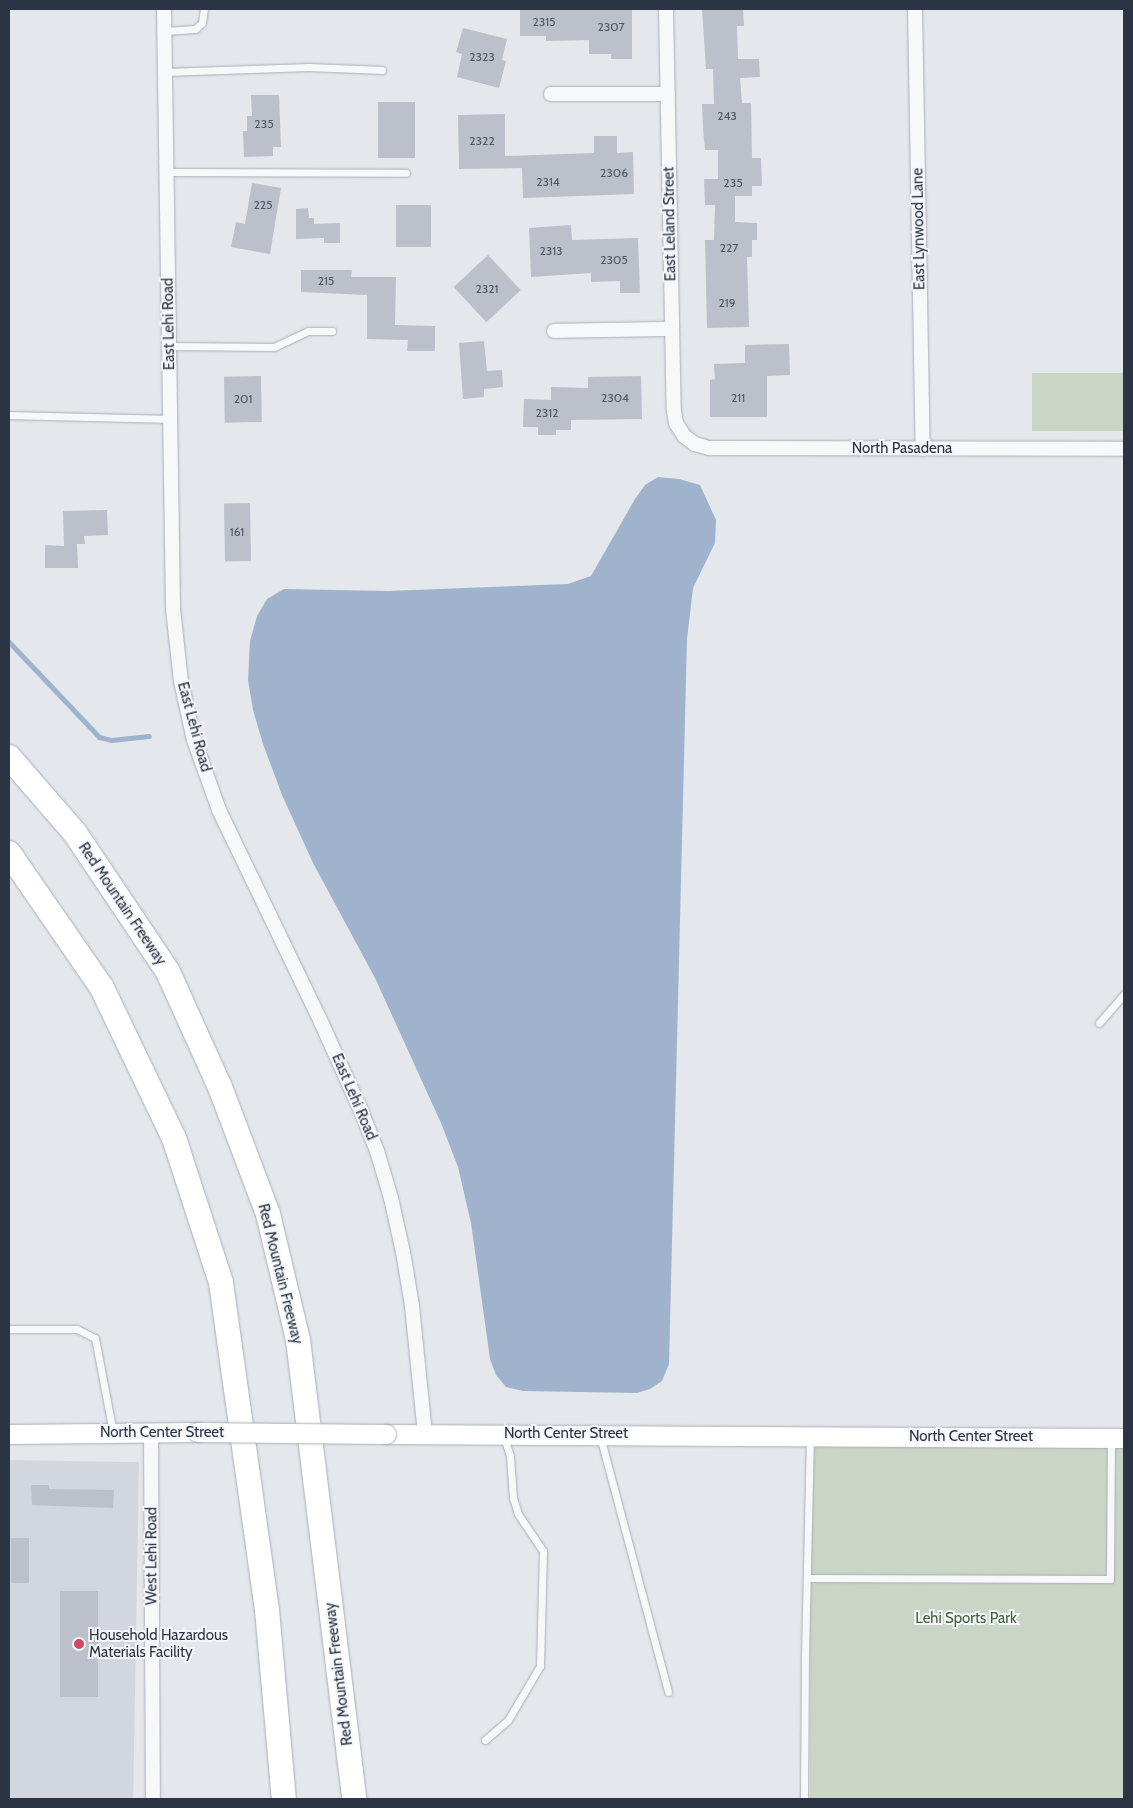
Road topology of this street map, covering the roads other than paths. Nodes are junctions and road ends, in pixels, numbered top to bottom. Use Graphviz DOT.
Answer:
graph roads {
  1 [pos="164,9"];
  2 [pos="204,9"];
  3 [pos="666,9"];
  4 [pos="915,9"];
  5 [pos="165,31"];
  6 [pos="382,70"];
  7 [pos="165,72"];
  8 [pos="551,94"];
  9 [pos="668,94"];
  10 [pos="167,172"];
  11 [pos="406,173"];
  12 [pos="672,330"];
  13 [pos="332,331"];
  14 [pos="554,331"];
  15 [pos="169,346"];
  16 [pos="9,415"];
  17 [pos="170,419"];
  18 [pos="684,436"];
  19 [pos="923,449"];
  20 [pos="1124,449"];
  21 [pos="9,757"];
  22 [pos="9,853"];
  23 [pos="1124,994"];
  24 [pos="1099,1023"];
  25 [pos="9,1329"];
  26 [pos="113,1433"];
  27 [pos="151,1433"];
  28 [pos="425,1433"];
  29 [pos="9,1434"];
  30 [pos="504,1434"];
  31 [pos="599,1434"];
  32 [pos="810,1436"];
  33 [pos="1118,1438"];
  34 [pos="807,1578"];
  35 [pos="668,1692"];
  36 [pos="485,1740"];
  37 [pos="153,1799"];
  38 [pos="284,1799"];
  39 [pos="354,1799"];
  40 [pos="804,1799"];
  1 -- 5 [label="street, East Lehi Road"];
  2 -- 5 [label="lane"];
  3 -- 9 [label="street, East Leland Street"];
  4 -- 19 [label="street, East Lynwood Lane"];
  5 -- 7 [label="street, East Lehi Road"];
  6 -- 7 [label="lane"];
  7 -- 10 [label="street, East Lehi Road"];
  8 -- 9 [label="street"];
  9 -- 12 [label="street, East Leland Street"];
  10 -- 11 [label="lane"];
  10 -- 15 [label="street, East Lehi Road"];
  12 -- 14 [label="street"];
  12 -- 18 [label="street, East Leland Street"];
  13 -- 15 [label="lane"];
  15 -- 17 [label="street, East Lehi Road"];
  16 -- 17 [label="lane"];
  17 -- 28 [label="street, East Lehi Road"];
  18 -- 19 [label="street, North Pasadena"];
  19 -- 20 [label="street, North Pasadena"];
  21 -- 39 [label="highway, Red Mountain Freeway"];
  22 -- 38 [label="highway"];
  23 -- 24 [label="lane"];
  25 -- 26 [label="lane"];
  26 -- 27 [label="street, North Center Street"];
  26 -- 29 [label="street, North Center Street"];
  27 -- 28 [label="street, North Center Street, bridge"];
  27 -- 37 [label="street, West Lehi Road"];
  28 -- 30 [label="street, North Center Street"];
  30 -- 31 [label="street, North Center Street"];
  30 -- 36 [label="lane"];
  31 -- 32 [label="street, North Center Street"];
  31 -- 35 [label="lane"];
  32 -- 33 [label="street, North Center Street"];
  32 -- 34 [label="lane"];
  33 -- 34 [label="lane"];
  34 -- 40 [label="lane"];
}
